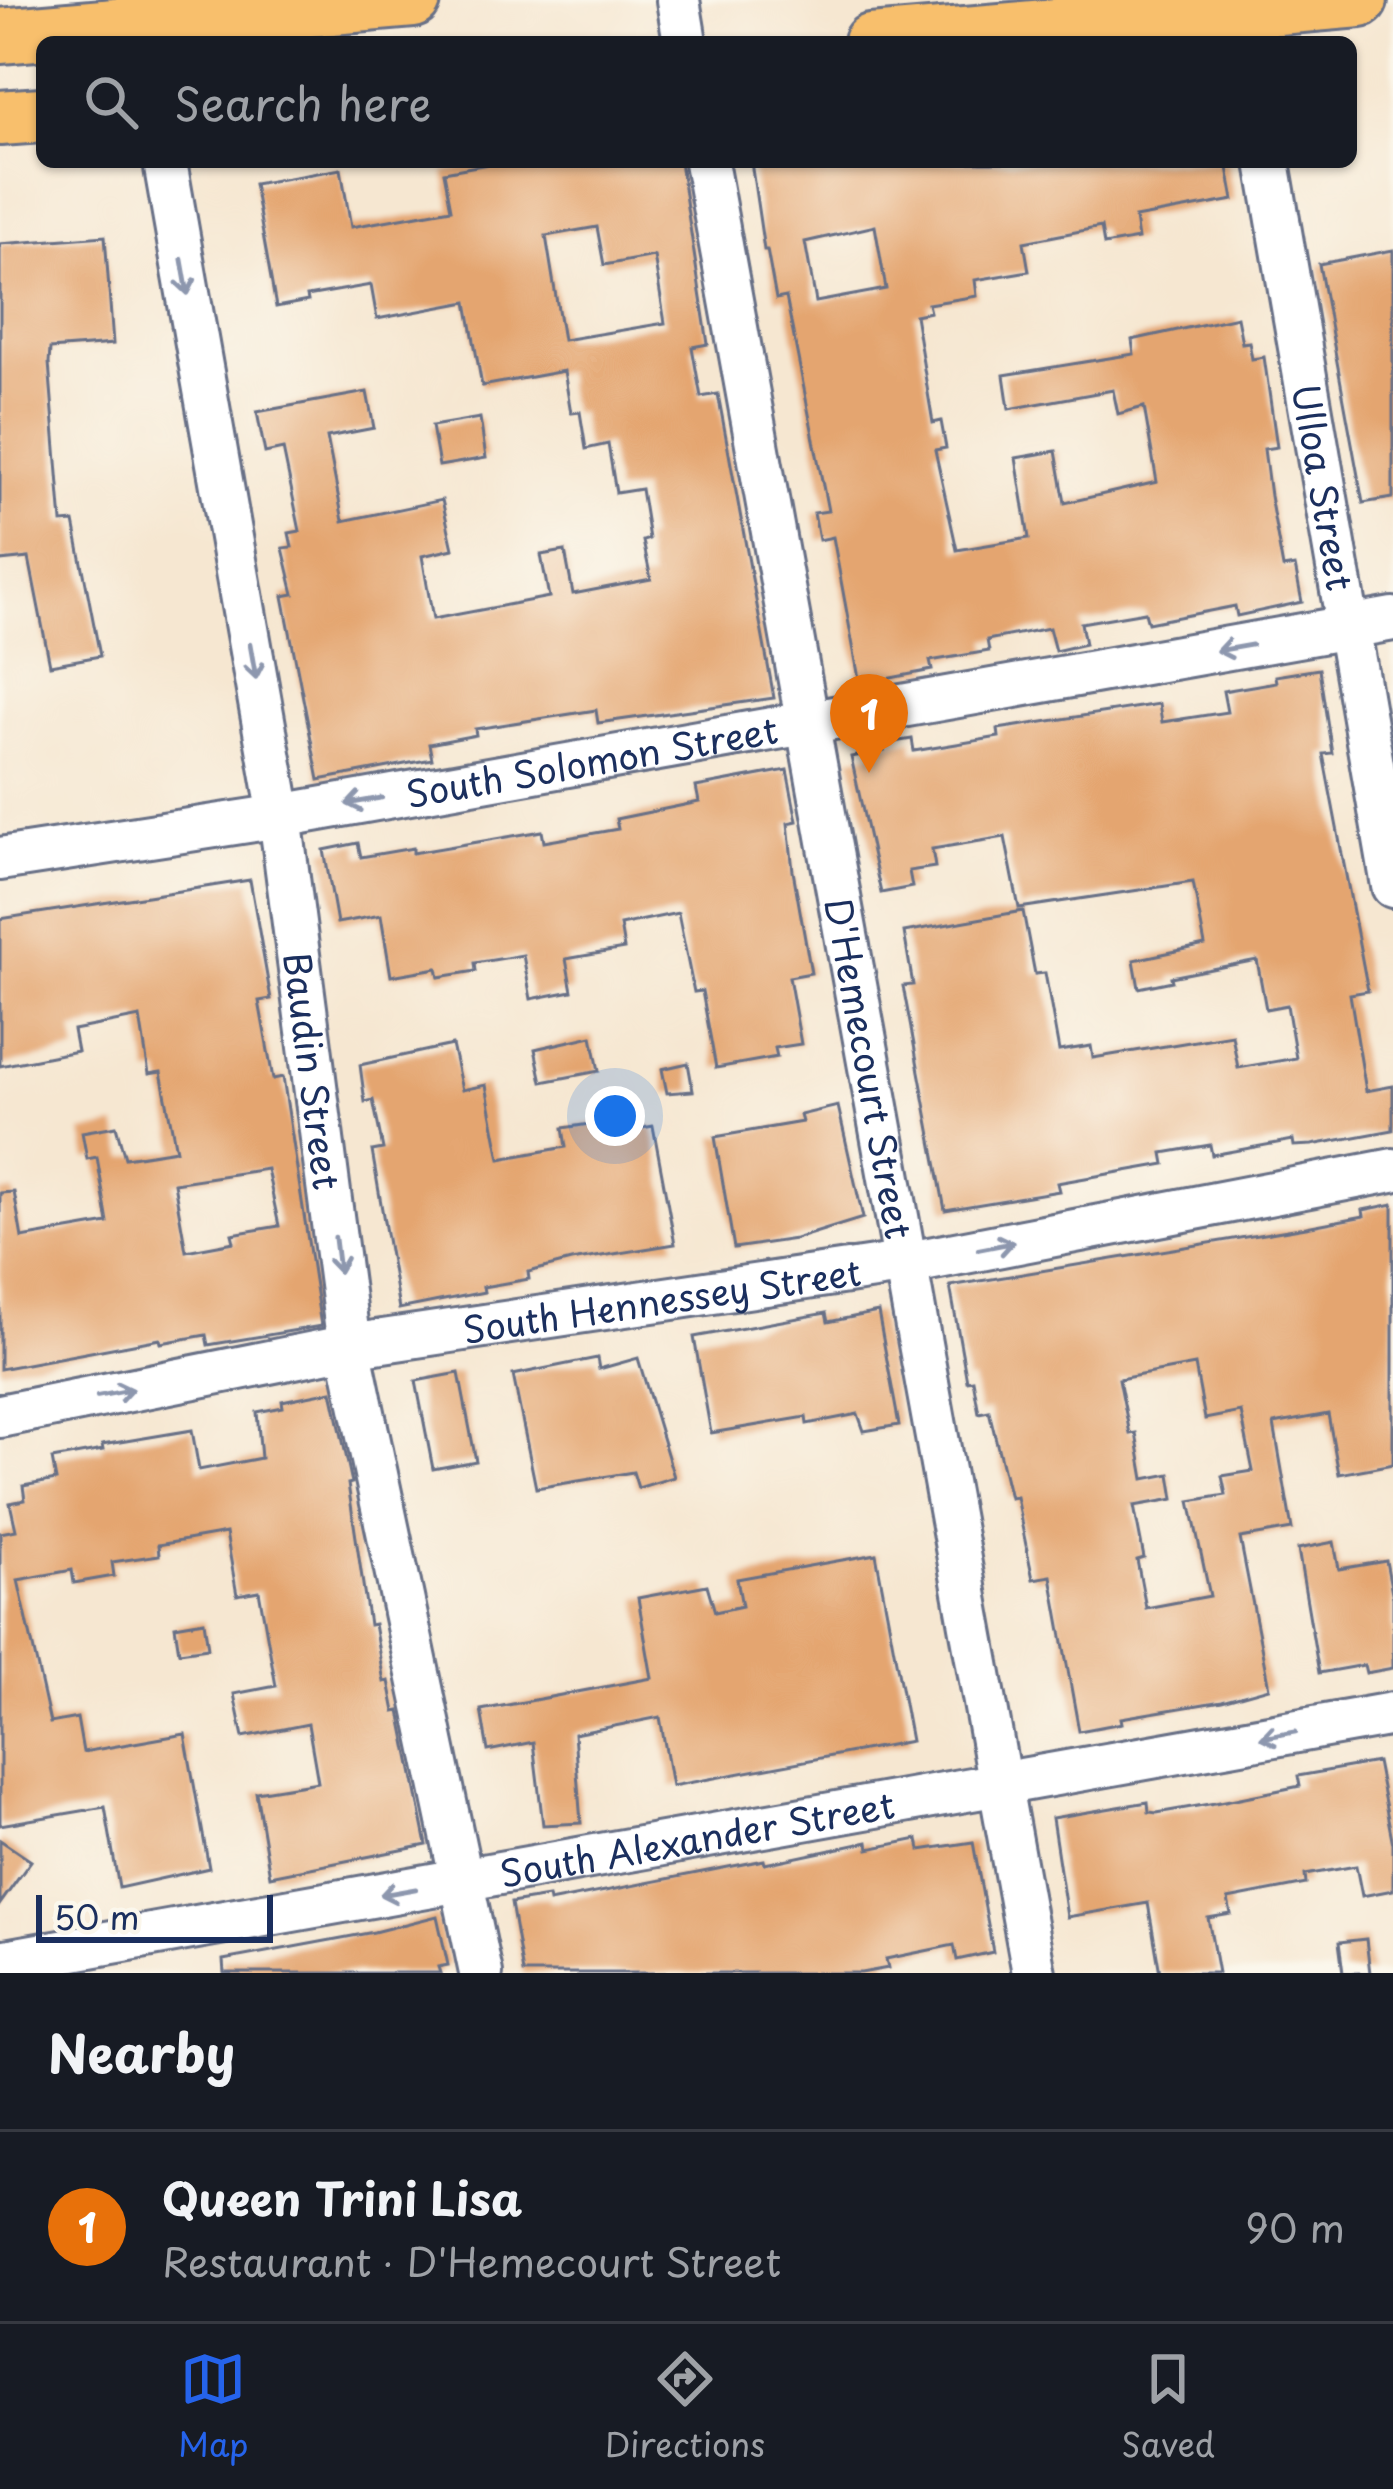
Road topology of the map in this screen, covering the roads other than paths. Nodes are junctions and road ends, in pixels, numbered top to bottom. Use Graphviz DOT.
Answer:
graph roads {
  1 [pos="413,0"];
  2 [pos="678,0"];
  3 [pos="1360,0"];
  4 [pos="1243,17"];
  5 [pos="142,22"];
  6 [pos="886,27"];
  7 [pos="0,36"];
  8 [pos="684,36"];
  9 [pos="36,115"];
  10 [pos="0,118"];
  11 [pos="165,168"];
  12 [pos="707,168"];
  13 [pos="1269,168"];
  14 [pos="1393,619"];
  15 [pos="1349,627"];
  16 [pos="811,724"];
  17 [pos="280,816"];
  18 [pos="0,859"];
  19 [pos="1393,886"];
  20 [pos="1393,1170"];
  21 [pos="908,1263"];
  22 [pos="349,1346"];
  23 [pos="0,1416"];
  24 [pos="1393,1714"];
  25 [pos="1000,1786"];
  26 [pos="464,1880"];
  27 [pos="0,1962"];
  28 [pos="482,1973"];
  29 [pos="1034,1973"];
  1 -- 5 [label="main road"];
  2 -- 8 [label="street"];
  3 -- 4 [label="main road"];
  4 -- 6 [label="main road"];
  5 -- 7 [label="main road"];
  9 -- 10 [label="main road"];
  11 -- 17 [label="street, Baudin Street, one-way"];
  12 -- 16 [label="street, D'Hemecourt Street"];
  13 -- 15 [label="street, Ulloa Street"];
  14 -- 15 [label="street, South Solomon Street"];
  15 -- 16 [label="street, South Solomon Street, one-way"];
  15 -- 19 [label="street, Ulloa Street"];
  16 -- 17 [label="street, South Solomon Street, one-way"];
  16 -- 21 [label="street, D'Hemecourt Street"];
  17 -- 18 [label="street, South Solomon Street"];
  17 -- 22 [label="street, Baudin Street, one-way"];
  21 -- 20 [label="street, South Hennessey Street, one-way"];
  21 -- 22 [label="street, South Hennessey Street"];
  21 -- 25 [label="street, D'Hemecourt Street"];
  23 -- 22 [label="street, South Hennessey Street, one-way"];
  22 -- 26 [label="street, Baudin Street"];
  24 -- 25 [label="street, South Alexander Street, one-way"];
  25 -- 26 [label="street, South Alexander Street"];
  25 -- 29 [label="street, D'Hemecourt Street"];
  26 -- 27 [label="street, South Alexander Street, one-way"];
  26 -- 28 [label="street, Baudin Street"];
}
